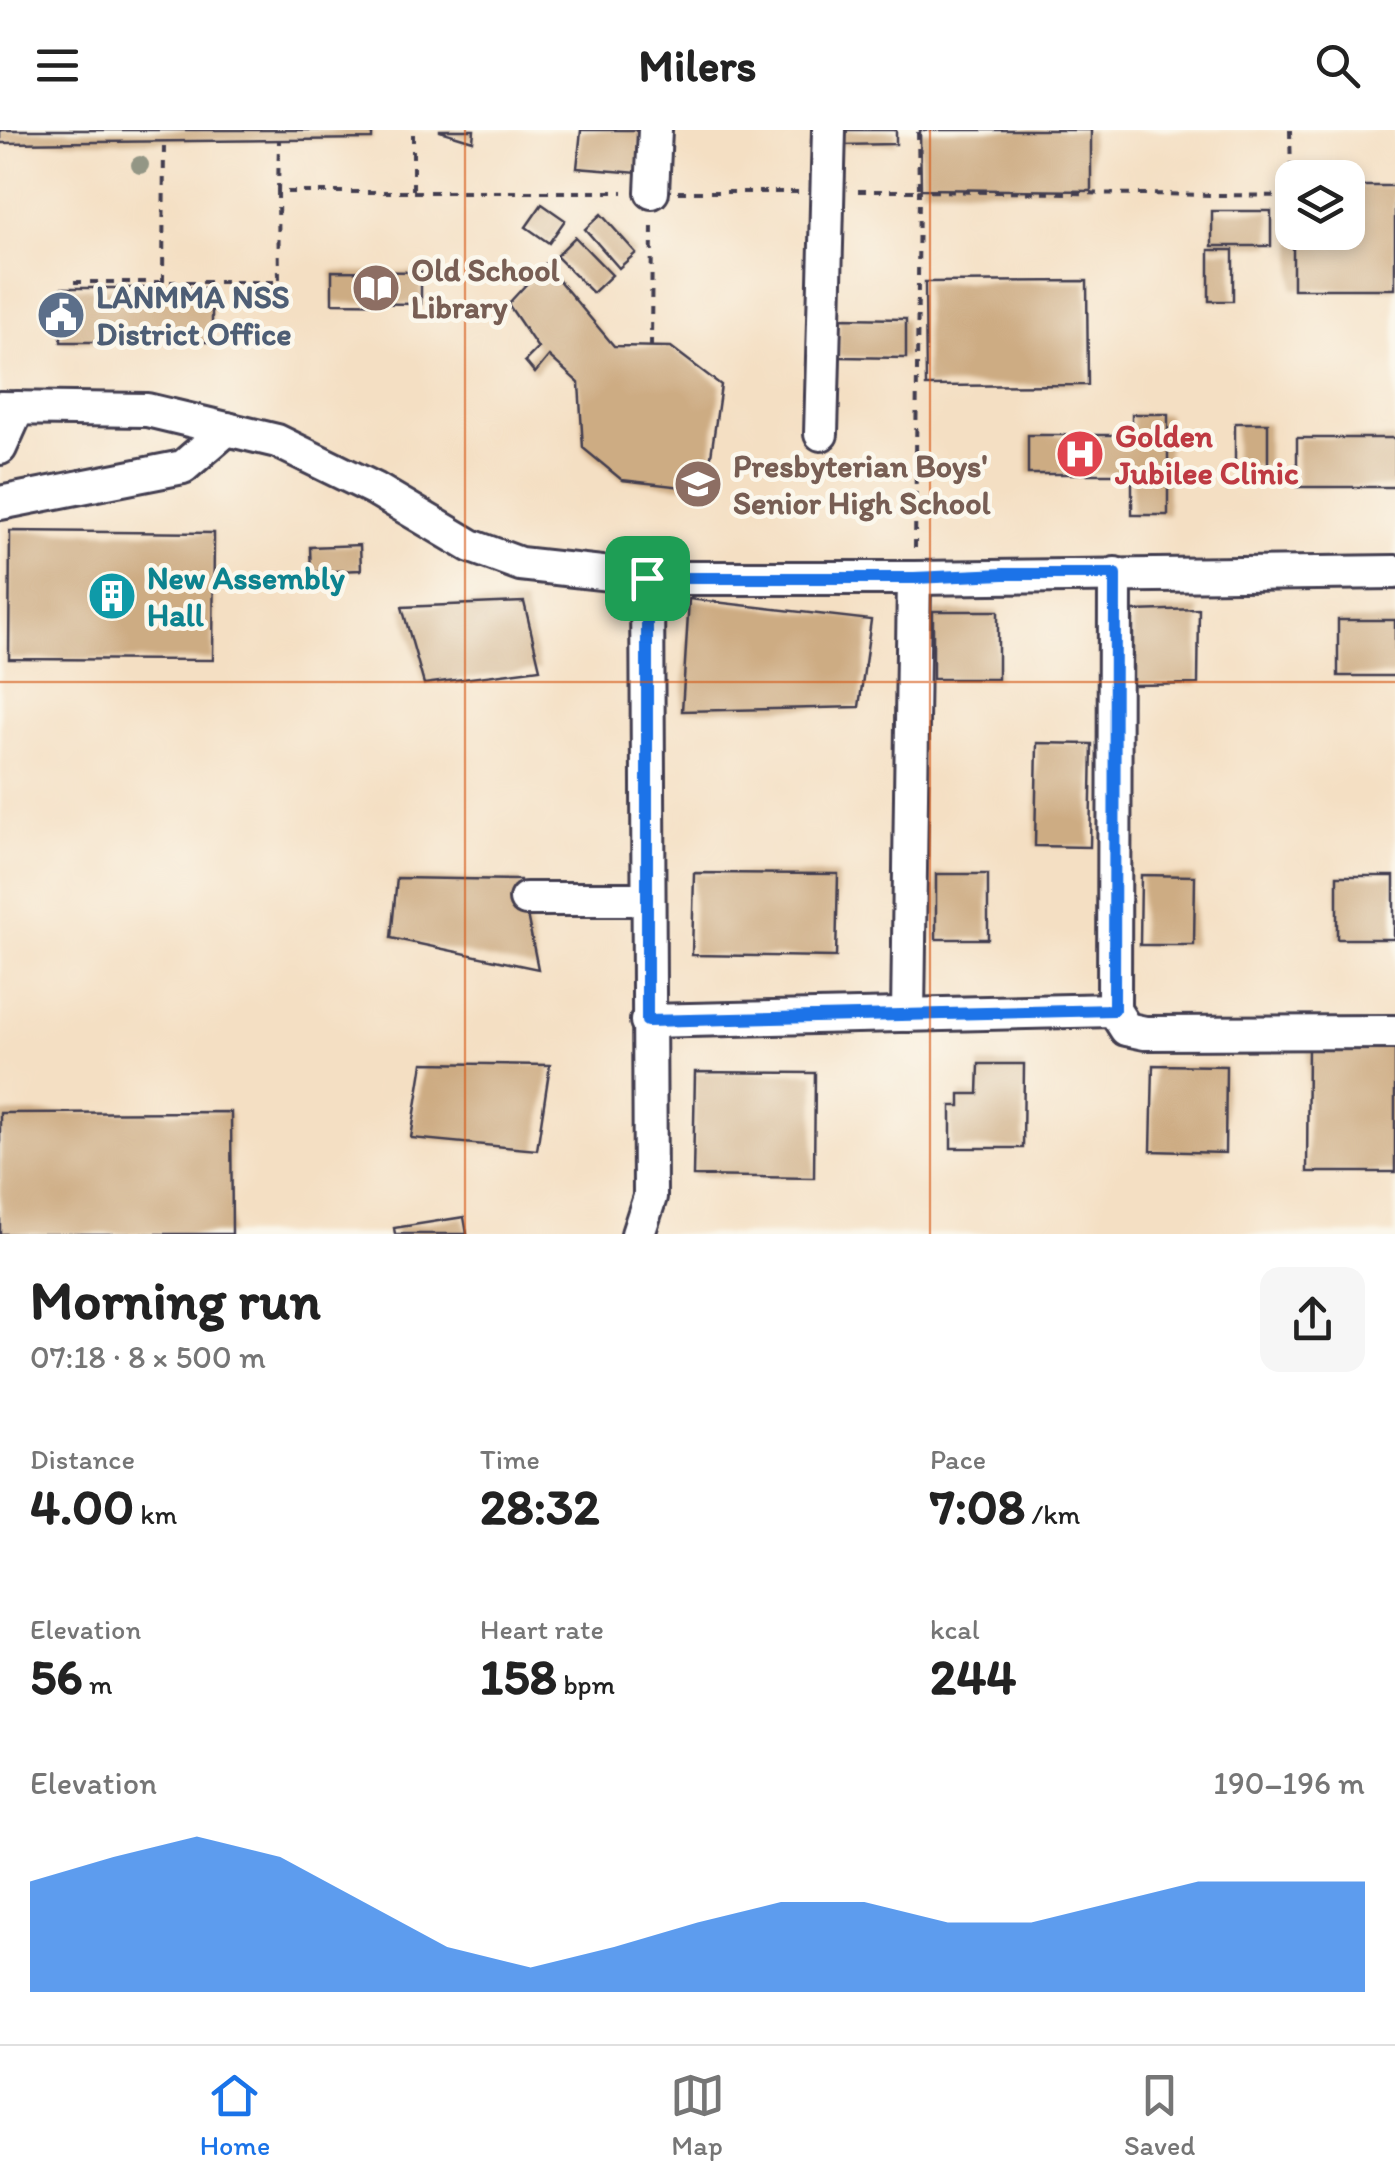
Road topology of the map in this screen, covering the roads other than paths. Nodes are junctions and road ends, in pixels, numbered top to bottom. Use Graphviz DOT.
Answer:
graph roads {
  1 [pos="655,130"];
  2 [pos="829,130"];
  3 [pos="652,192"];
  4 [pos="9,408"];
  5 [pos="227,429"];
  6 [pos="821,434"];
  7 [pos="0,448"];
  8 [pos="0,503"];
  9 [pos="1395,572"];
  10 [pos="1115,574"];
  11 [pos="647,578"];
  12 [pos="914,578"];
  13 [pos="526,899"];
  14 [pos="648,899"];
  15 [pos="1114,1010"];
  16 [pos="908,1015"];
  17 [pos="647,1021"];
  18 [pos="1395,1032"];
  19 [pos="638,1234"];
  1 -- 3 [label="lane"];
  2 -- 6 [label="lane"];
  4 -- 5 [label="lane"];
  4 -- 7 [label="lane"];
  5 -- 8 [label="lane"];
  5 -- 11 [label="lane"];
  9 -- 10 [label="lane"];
  10 -- 12 [label="lane"];
  10 -- 15 [label="lane"];
  11 -- 12 [label="lane"];
  11 -- 14 [label="lane"];
  12 -- 16 [label="lane"];
  13 -- 14 [label="lane"];
  14 -- 17 [label="lane"];
  15 -- 16 [label="lane"];
  15 -- 18 [label="lane"];
  16 -- 17 [label="lane"];
  17 -- 19 [label="lane"];
}
